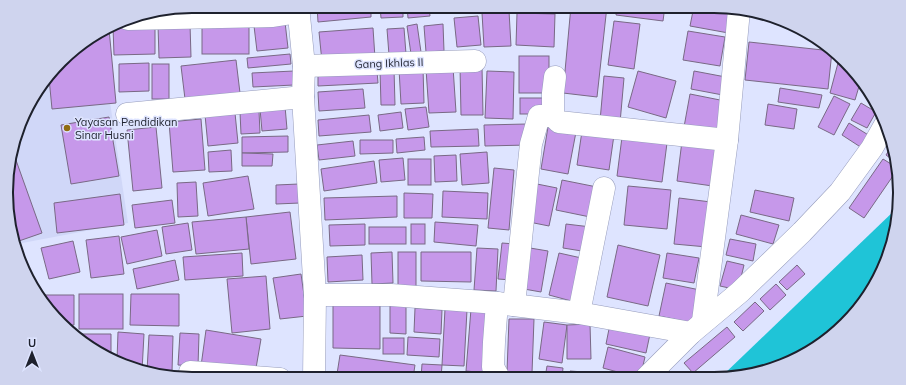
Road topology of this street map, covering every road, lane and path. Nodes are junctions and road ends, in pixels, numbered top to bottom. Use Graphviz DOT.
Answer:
graph roads {
  1 [pos="284,13"];
  2 [pos="298,13"];
  3 [pos="739,15"];
  4 [pos="147,19"];
  5 [pos="475,61"];
  6 [pos="304,66"];
  7 [pos="555,77"];
  8 [pos="302,97"];
  9 [pos="127,114"];
  10 [pos="553,116"];
  11 [pos="882,131"];
  12 [pos="727,140"];
  13 [pos="604,188"];
  14 [pos="315,295"];
  15 [pos="506,304"];
  16 [pos="579,312"];
  17 [pos="697,327"];
  18 [pos="314,372"];
  19 [pos="496,372"];
  20 [pos="652,372"];
  1 -- 4 [label="street"];
  2 -- 6 [label="street"];
  3 -- 12 [label="street"];
  5 -- 6 [label="street, Gang Ikhlas II"];
  6 -- 8 [label="street"];
  7 -- 10 [label="street"];
  8 -- 9 [label="street"];
  8 -- 14 [label="street"];
  10 -- 12 [label="street"];
  10 -- 15 [label="street"];
  11 -- 17 [label="street"];
  12 -- 17 [label="street"];
  13 -- 16 [label="street"];
  14 -- 15 [label="street"];
  14 -- 18 [label="street"];
  15 -- 16 [label="street"];
  15 -- 19 [label="street"];
  16 -- 17 [label="street"];
  17 -- 20 [label="street"];
}
